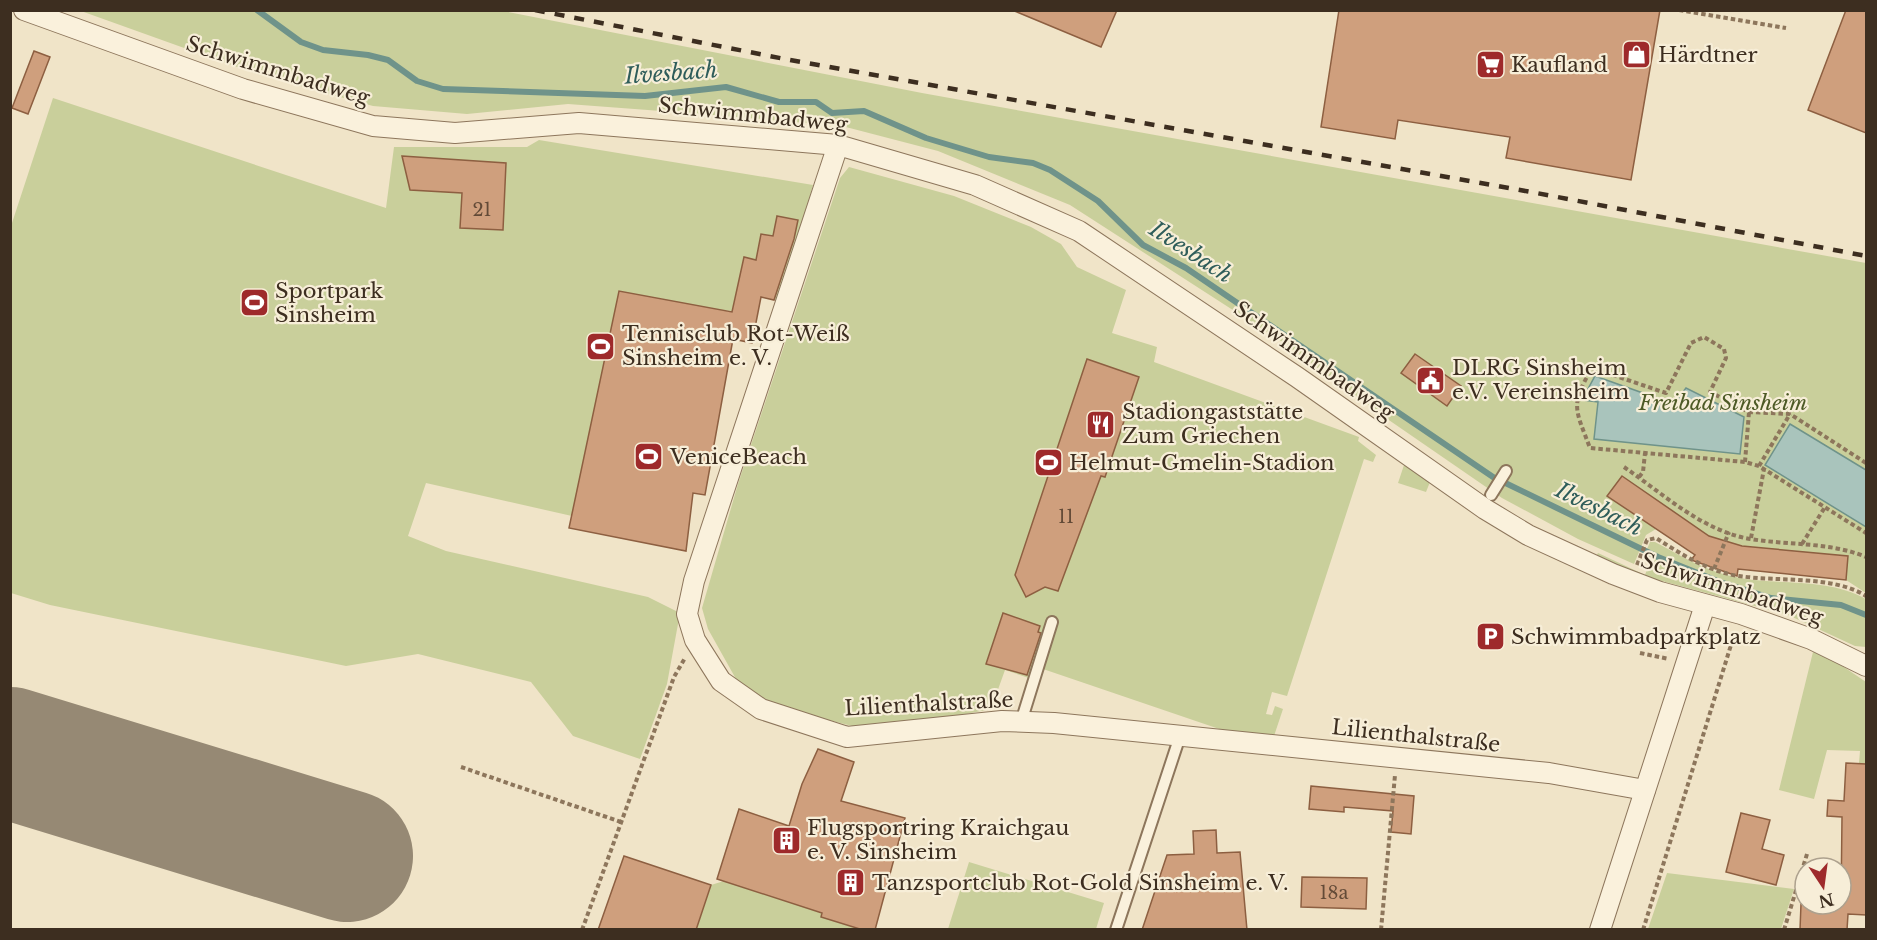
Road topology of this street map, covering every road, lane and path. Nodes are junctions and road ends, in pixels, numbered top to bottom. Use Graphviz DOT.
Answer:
graph roads {
  1 [pos="24,10"];
  2 [pos="1679,10"];
  3 [pos="1786,28"];
  4 [pos="838,145"];
  5 [pos="1749,412"];
  6 [pos="1790,414"];
  7 [pos="1645,453"];
  8 [pos="1745,462"];
  9 [pos="1866,463"];
  10 [pos="1624,466"];
  11 [pos="1759,466"];
  12 [pos="1764,469"];
  13 [pos="1506,471"];
  14 [pos="1639,477"];
  15 [pos="1491,495"];
  16 [pos="1825,507"];
  17 [pos="1729,532"];
  18 [pos="1866,533"];
  19 [pos="1751,538"];
  20 [pos="1802,544"];
  21 [pos="1866,557"];
  22 [pos="1638,564"];
  23 [pos="1714,569"];
  24 [pos="1866,596"];
  25 [pos="1706,605"];
  26 [pos="1052,622"];
  27 [pos="1737,624"];
  28 [pos="695,640"];
  29 [pos="1640,653"];
  30 [pos="1686,663"];
  31 [pos="1866,666"];
  32 [pos="1021,722"];
  33 [pos="1180,736"];
  34 [pos="1397,759"];
  35 [pos="461,767"];
  36 [pos="1645,790"];
  37 [pos="621,822"];
  38 [pos="1807,854"];
  39 [pos="582,930"];
  40 [pos="1116,930"];
  41 [pos="1381,930"];
  42 [pos="1600,930"];
  43 [pos="1643,930"];
  44 [pos="1784,930"];
  1 -- 4 [label="street, Schwimmbadweg"];
  2 -- 3 [label="path"];
  4 -- 25 [label="street, Schwimmbadweg"];
  4 -- 28 [label="street, Lilienthalstraße"];
  5 -- 6 [label="path"];
  5 -- 7 [label="path"];
  5 -- 8 [label="path"];
  6 -- 9 [label="path"];
  6 -- 11 [label="path"];
  7 -- 8 [label="path"];
  7 -- 14 [label="path"];
  8 -- 11 [label="path"];
  10 -- 14 [label="path"];
  11 -- 12 [label="path"];
  12 -- 16 [label="path"];
  12 -- 19 [label="path"];
  13 -- 15 [label="lane"];
  14 -- 17 [label="path"];
  16 -- 18 [label="path"];
  16 -- 20 [label="path"];
  17 -- 19 [label="path"];
  17 -- 23 [label="path"];
  19 -- 20 [label="path"];
  20 -- 21 [label="path"];
  22 -- 23 [label="path"];
  23 -- 24 [label="path"];
  25 -- 30 [label="street"];
  25 -- 31 [label="street, Schwimmbadweg"];
  26 -- 32 [label="lane"];
  27 -- 43 [label="path"];
  28 -- 32 [label="street, Lilienthalstraße"];
  28 -- 37 [label="path"];
  29 -- 30 [label="path"];
  30 -- 36 [label="street"];
  32 -- 33 [label="street, Lilienthalstraße"];
  33 -- 34 [label="street, Lilienthalstraße"];
  33 -- 40 [label="lane"];
  34 -- 36 [label="street, Lilienthalstraße"];
  34 -- 41 [label="path"];
  35 -- 37 [label="path"];
  36 -- 42 [label="street"];
  37 -- 39 [label="path"];
  38 -- 44 [label="path"];
}
